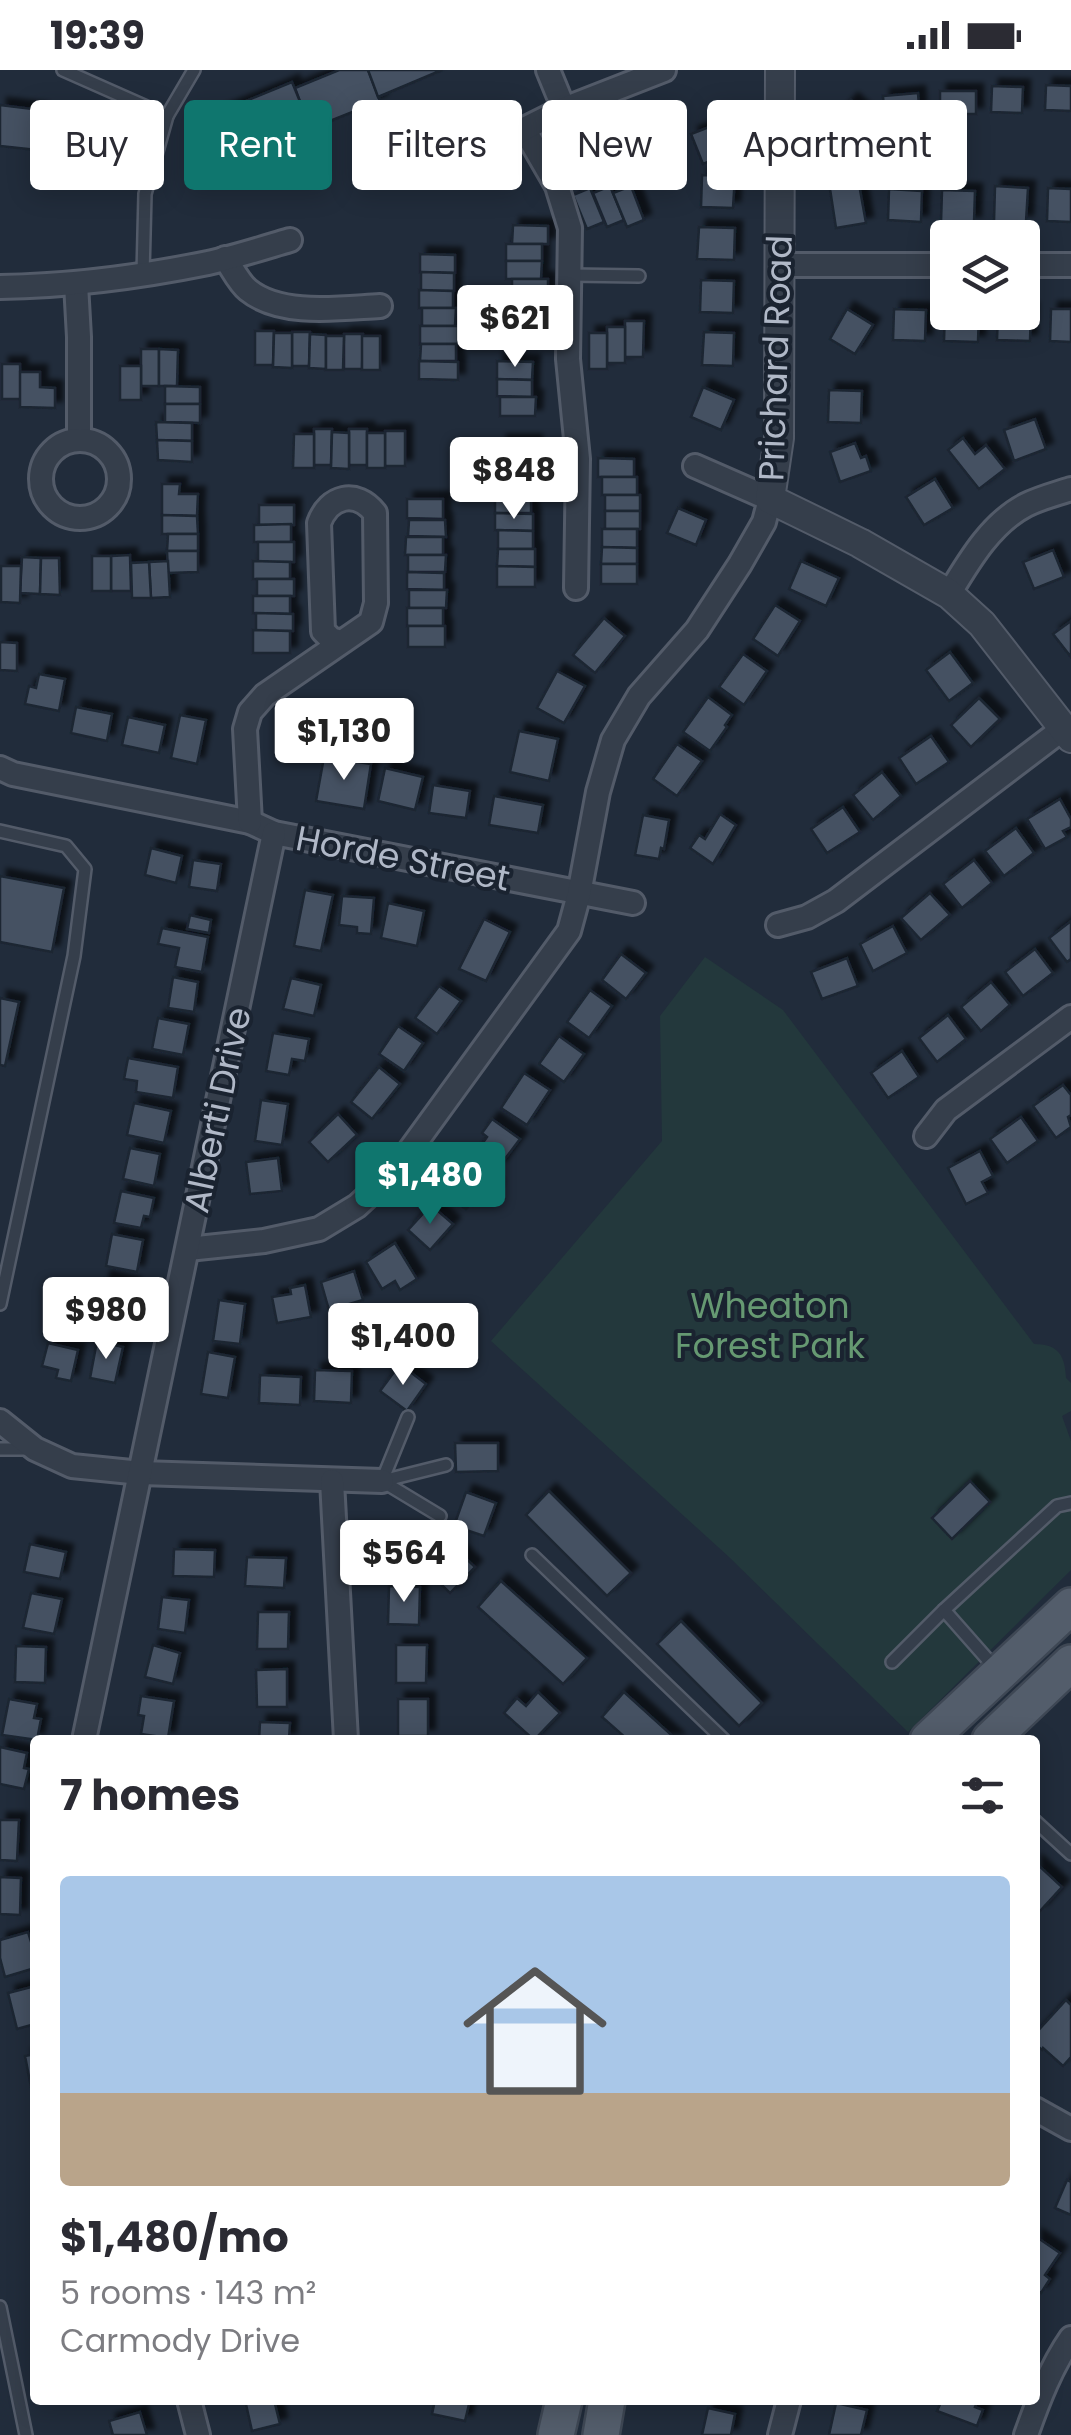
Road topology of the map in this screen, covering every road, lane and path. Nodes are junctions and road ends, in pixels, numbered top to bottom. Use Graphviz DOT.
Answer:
graph roads {
  1 [pos="63,70"];
  2 [pos="205,70"];
  3 [pos="548,70"];
  4 [pos="664,70"];
  5 [pos="780,70"];
  6 [pos="192,73"];
  7 [pos="560,100"];
  8 [pos="589,100"];
  9 [pos="167,116"];
  10 [pos="542,120"];
  11 [pos="524,129"];
  12 [pos="290,240"];
  13 [pos="225,258"];
  14 [pos="779,265"];
  15 [pos="930,265"];
  16 [pos="1040,265"];
  17 [pos="1071,265"];
  18 [pos="143,274"];
  19 [pos="570,275"];
  20 [pos="639,276"];
  21 [pos="76,284"];
  22 [pos="0,287"];
  23 [pos="380,306"];
  24 [pos="80,440"];
  25 [pos="695,466"];
  26 [pos="1071,489"];
  27 [pos="770,499"];
  28 [pos="576,588"];
  29 [pos="949,594"];
  30 [pos="341,642"];
  31 [pos="1069,731"];
  32 [pos="0,768"];
  33 [pos="250,822"];
  34 [pos="0,831"];
  35 [pos="274,833"];
  36 [pos="579,894"];
  37 [pos="632,903"];
  38 [pos="778,924"];
  39 [pos="1071,1017"];
  40 [pos="926,1136"];
  41 [pos="0,1232"];
  42 [pos="14,1235"];
  43 [pos="188,1249"];
  44 [pos="0,1300"];
  45 [pos="408,1417"];
  46 [pos="0,1421"];
  47 [pos="0,1448"];
  48 [pos="34,1450"];
  49 [pos="446,1464"];
  50 [pos="140,1473"];
  51 [pos="332,1481"];
  52 [pos="382,1482"];
  53 [pos="1071,1503"];
  54 [pos="440,1516"];
  55 [pos="532,1555"];
  56 [pos="1071,1606"];
  57 [pos="944,1610"];
  58 [pos="892,1662"];
  59 [pos="1071,1663"];
  60 [pos="999,1673"];
  61 [pos="85,1735"];
  62 [pos="346,1735"];
  63 [pos="719,1735"];
  64 [pos="933,1735"];
  65 [pos="995,1735"];
  66 [pos="1040,1826"];
  67 [pos="1071,1854"];
  68 [pos="1040,2112"];
  69 [pos="1071,2129"];
  70 [pos="0,2307"];
  71 [pos="1071,2338"];
  72 [pos="1040,2395"];
  73 [pos="190,2405"];
  74 [pos="563,2405"];
  75 [pos="606,2405"];
  76 [pos="788,2405"];
  77 [pos="1036,2405"];
  78 [pos="26,2435"];
  79 [pos="198,2435"];
  80 [pos="556,2435"];
  81 [pos="601,2435"];
  82 [pos="780,2435"];
  83 [pos="1026,2435"];
  1 -- 9 [label="lane"];
  2 -- 6 [label="lane"];
  3 -- 7 [label="street"];
  4 -- 8 [label="street"];
  5 -- 14 [label="street, Prichard Road"];
  6 -- 9 [label="lane"];
  9 -- 18 [label="lane"];
  10 -- 11 [label="street"];
  11 -- 19 [label="street"];
  12 -- 13 [label="street"];
  13 -- 18 [label="street"];
  13 -- 23 [label="street"];
  14 -- 15 [label="street"];
  14 -- 27 [label="street, Prichard Road"];
  16 -- 17 [label="street"];
  18 -- 21 [label="street"];
  19 -- 20 [label="lane"];
  19 -- 28 [label="street"];
  21 -- 22 [label="street"];
  21 -- 24 [label="street"];
  25 -- 27 [label="street"];
  26 -- 29 [label="street"];
  27 -- 29 [label="street"];
  27 -- 36 [label="street, Prichard Road"];
  29 -- 31 [label="street"];
  30 -- 30 [label="street"];
  30 -- 33 [label="street"];
  31 -- 38 [label="street"];
  32 -- 33 [label="street, Horde Street"];
  33 -- 35 [label="street, Horde Street"];
  34 -- 42 [label="lane"];
  35 -- 36 [label="street, Horde Street"];
  35 -- 43 [label="street, Alberti Drive"];
  36 -- 37 [label="street, Horde Street"];
  36 -- 43 [label="street, Prichard Road"];
  39 -- 40 [label="street"];
  41 -- 42 [label="lane"];
  42 -- 44 [label="lane"];
  43 -- 50 [label="street, Alberti Drive"];
  45 -- 52 [label="lane"];
  46 -- 48 [label="street"];
  47 -- 48 [label="lane"];
  48 -- 50 [label="street"];
  49 -- 52 [label="lane"];
  50 -- 51 [label="street"];
  50 -- 61 [label="street, Alberti Drive"];
  51 -- 52 [label="street"];
  51 -- 62 [label="street"];
  52 -- 54 [label="lane"];
  53 -- 57 [label="lane"];
  55 -- 63 [label="lane"];
  56 -- 60 [label="main road"];
  57 -- 58 [label="lane"];
  57 -- 60 [label="lane"];
  59 -- 65 [label="main road"];
  60 -- 64 [label="main road"];
  66 -- 67 [label="lane"];
  68 -- 69 [label="street"];
  70 -- 78 [label="lane"];
  71 -- 72 [label="street"];
  73 -- 79 [label="street"];
  74 -- 80 [label="main road"];
  75 -- 81 [label="main road"];
  76 -- 82 [label="street"];
  77 -- 83 [label="street"];
}
